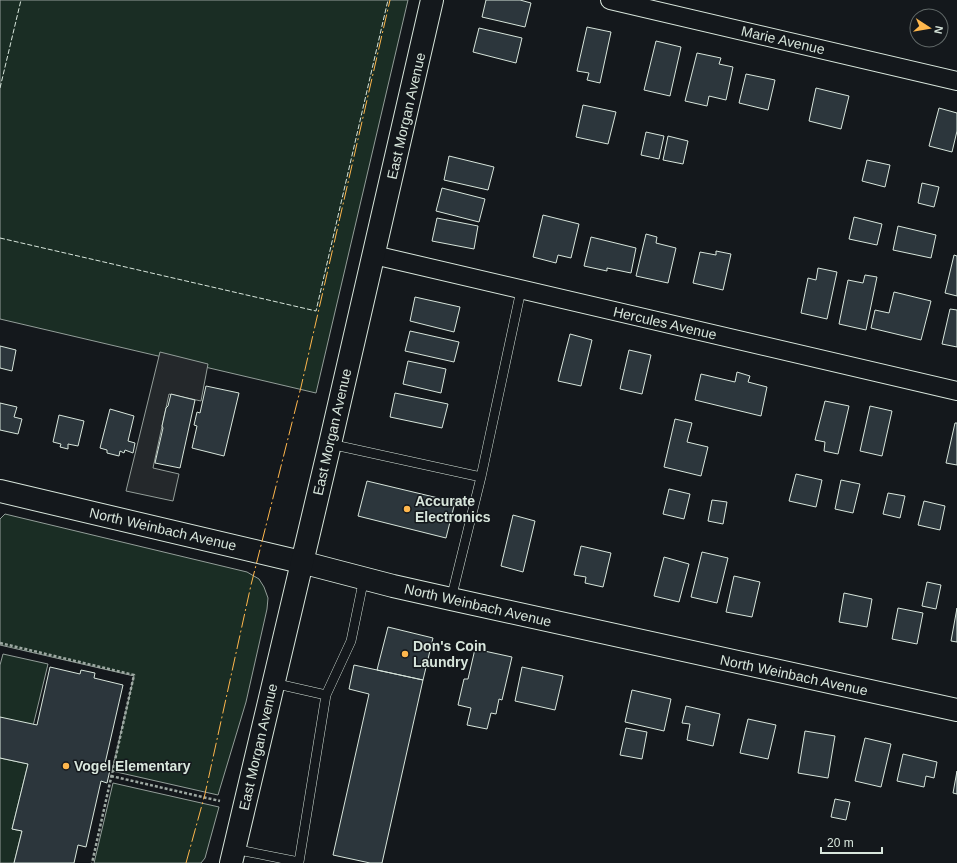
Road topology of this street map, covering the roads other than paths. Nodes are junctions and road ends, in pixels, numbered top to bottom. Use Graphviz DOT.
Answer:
graph roads {
  1 [pos="432,0"];
  2 [pos="610,0"];
  3 [pos="957,81"];
  4 [pos="374,255"];
  5 [pos="521,290"];
  6 [pos="957,391"];
  7 [pos="330,444"];
  8 [pos="480,477"];
  9 [pos="2,494"];
  10 [pos="301,562"];
  11 [pos="364,578"];
  12 [pos="451,599"];
  13 [pos="273,683"];
  14 [pos="326,695"];
  15 [pos="957,710"];
  16 [pos="231,859"];
  17 [pos="300,863"];
  1 -- 4 [label="main road, East Morgan Avenue"];
  2 -- 3 [label="street, Marie Avenue"];
  4 -- 5 [label="street, Hercules Avenue"];
  4 -- 7 [label="main road, East Morgan Avenue"];
  5 -- 6 [label="street, Hercules Avenue"];
  5 -- 8 [label="lane"];
  7 -- 8 [label="lane"];
  7 -- 10 [label="main road, East Morgan Avenue"];
  8 -- 12 [label="lane"];
  9 -- 10 [label="main road, North Weinbach Avenue"];
  10 -- 11 [label="main road, North Weinbach Avenue"];
  10 -- 13 [label="main road, East Morgan Avenue"];
  11 -- 12 [label="main road, North Weinbach Avenue"];
  11 -- 14 [label="lane"];
  12 -- 15 [label="main road, North Weinbach Avenue"];
  13 -- 14 [label="lane"];
  13 -- 16 [label="main road, East Morgan Avenue"];
  14 -- 17 [label="lane"];
  16 -- 17 [label="lane"];
}
